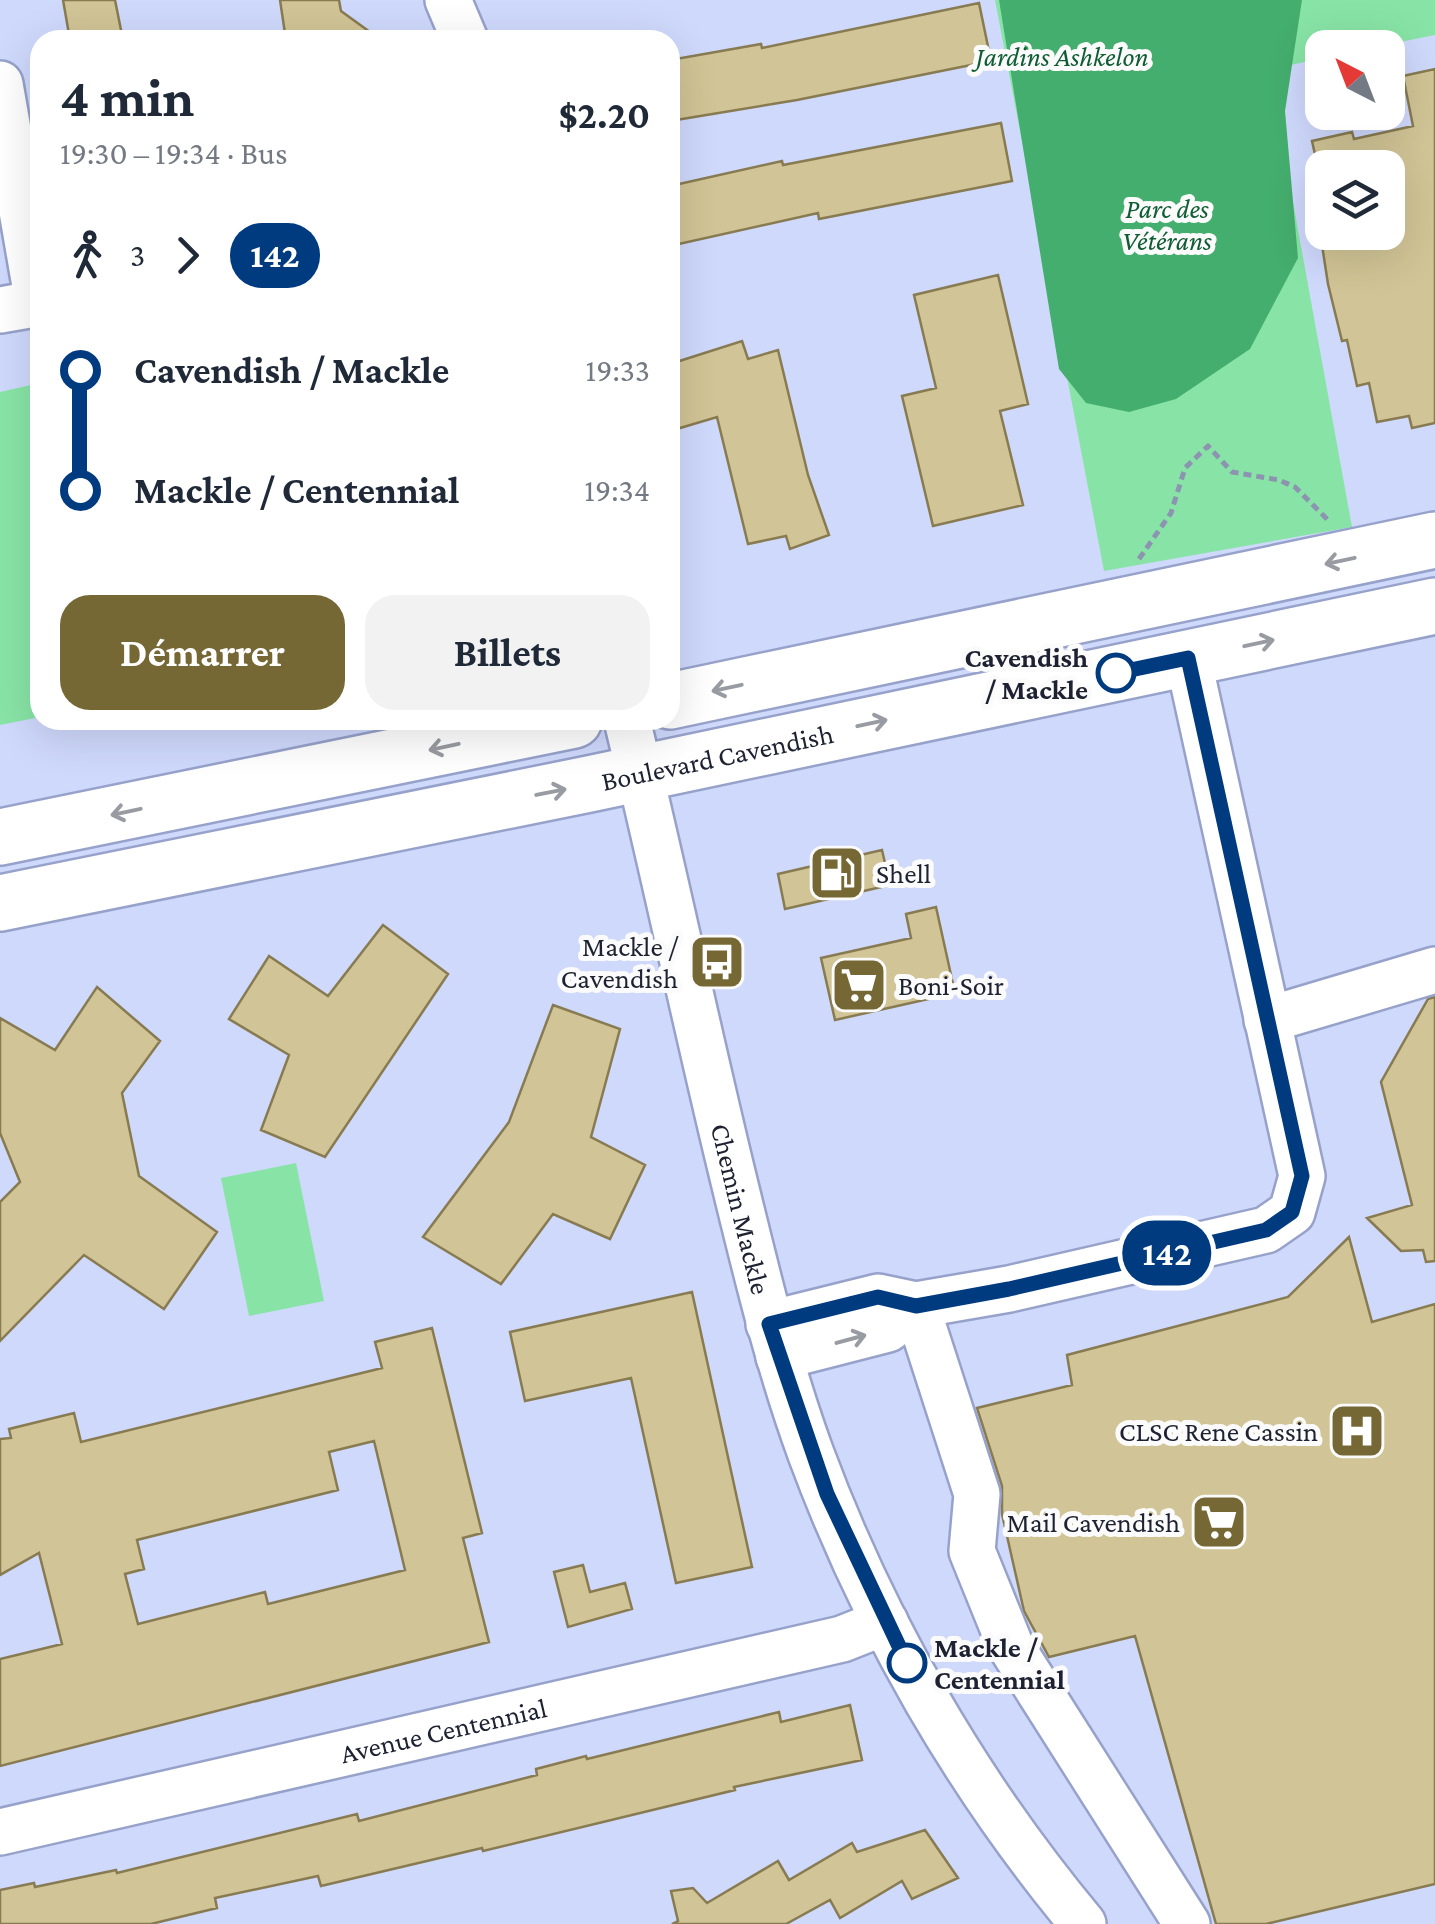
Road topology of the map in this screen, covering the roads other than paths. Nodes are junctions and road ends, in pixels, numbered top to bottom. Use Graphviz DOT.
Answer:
graph roads {
  1 [pos="448,0"];
  2 [pos="461,30"];
  3 [pos="0,84"];
  4 [pos="26,305"];
  5 [pos="1435,540"];
  6 [pos="1435,606"];
  7 [pos="1188,658"];
  8 [pos="680,698"];
  9 [pos="525,730"];
  10 [pos="630,730"];
  11 [pos="640,772"];
  12 [pos="0,838"];
  13 [pos="0,903"];
  14 [pos="1435,970"];
  15 [pos="1267,1020"];
  16 [pos="916,1306"];
  17 [pos="774,1341"];
  18 [pos="885,1622"];
  19 [pos="0,1832"];
  20 [pos="1070,1920"];
  21 [pos="1186,1924"];
  1 -- 2 [label="street"];
  3 -- 4 [label="street"];
  5 -- 8 [label="main road, one-way"];
  7 -- 6 [label="main road, Boulevard Cavendish, one-way"];
  11 -- 7 [label="main road, Boulevard Cavendish, one-way"];
  7 -- 15 [label="street"];
  9 -- 12 [label="main road, one-way"];
  10 -- 11 [label="street, Chemin Mackle"];
  13 -- 11 [label="main road, Boulevard Cavendish, one-way"];
  11 -- 17 [label="street, Chemin Mackle"];
  14 -- 15 [label="street"];
  15 -- 16 [label="street"];
  16 -- 17 [label="street"];
  16 -- 21 [label="street"];
  17 -- 18 [label="street, Chemin Mackle"];
  18 -- 19 [label="street, Avenue Centennial"];
  18 -- 20 [label="street, Chemin Mackle"];
}
